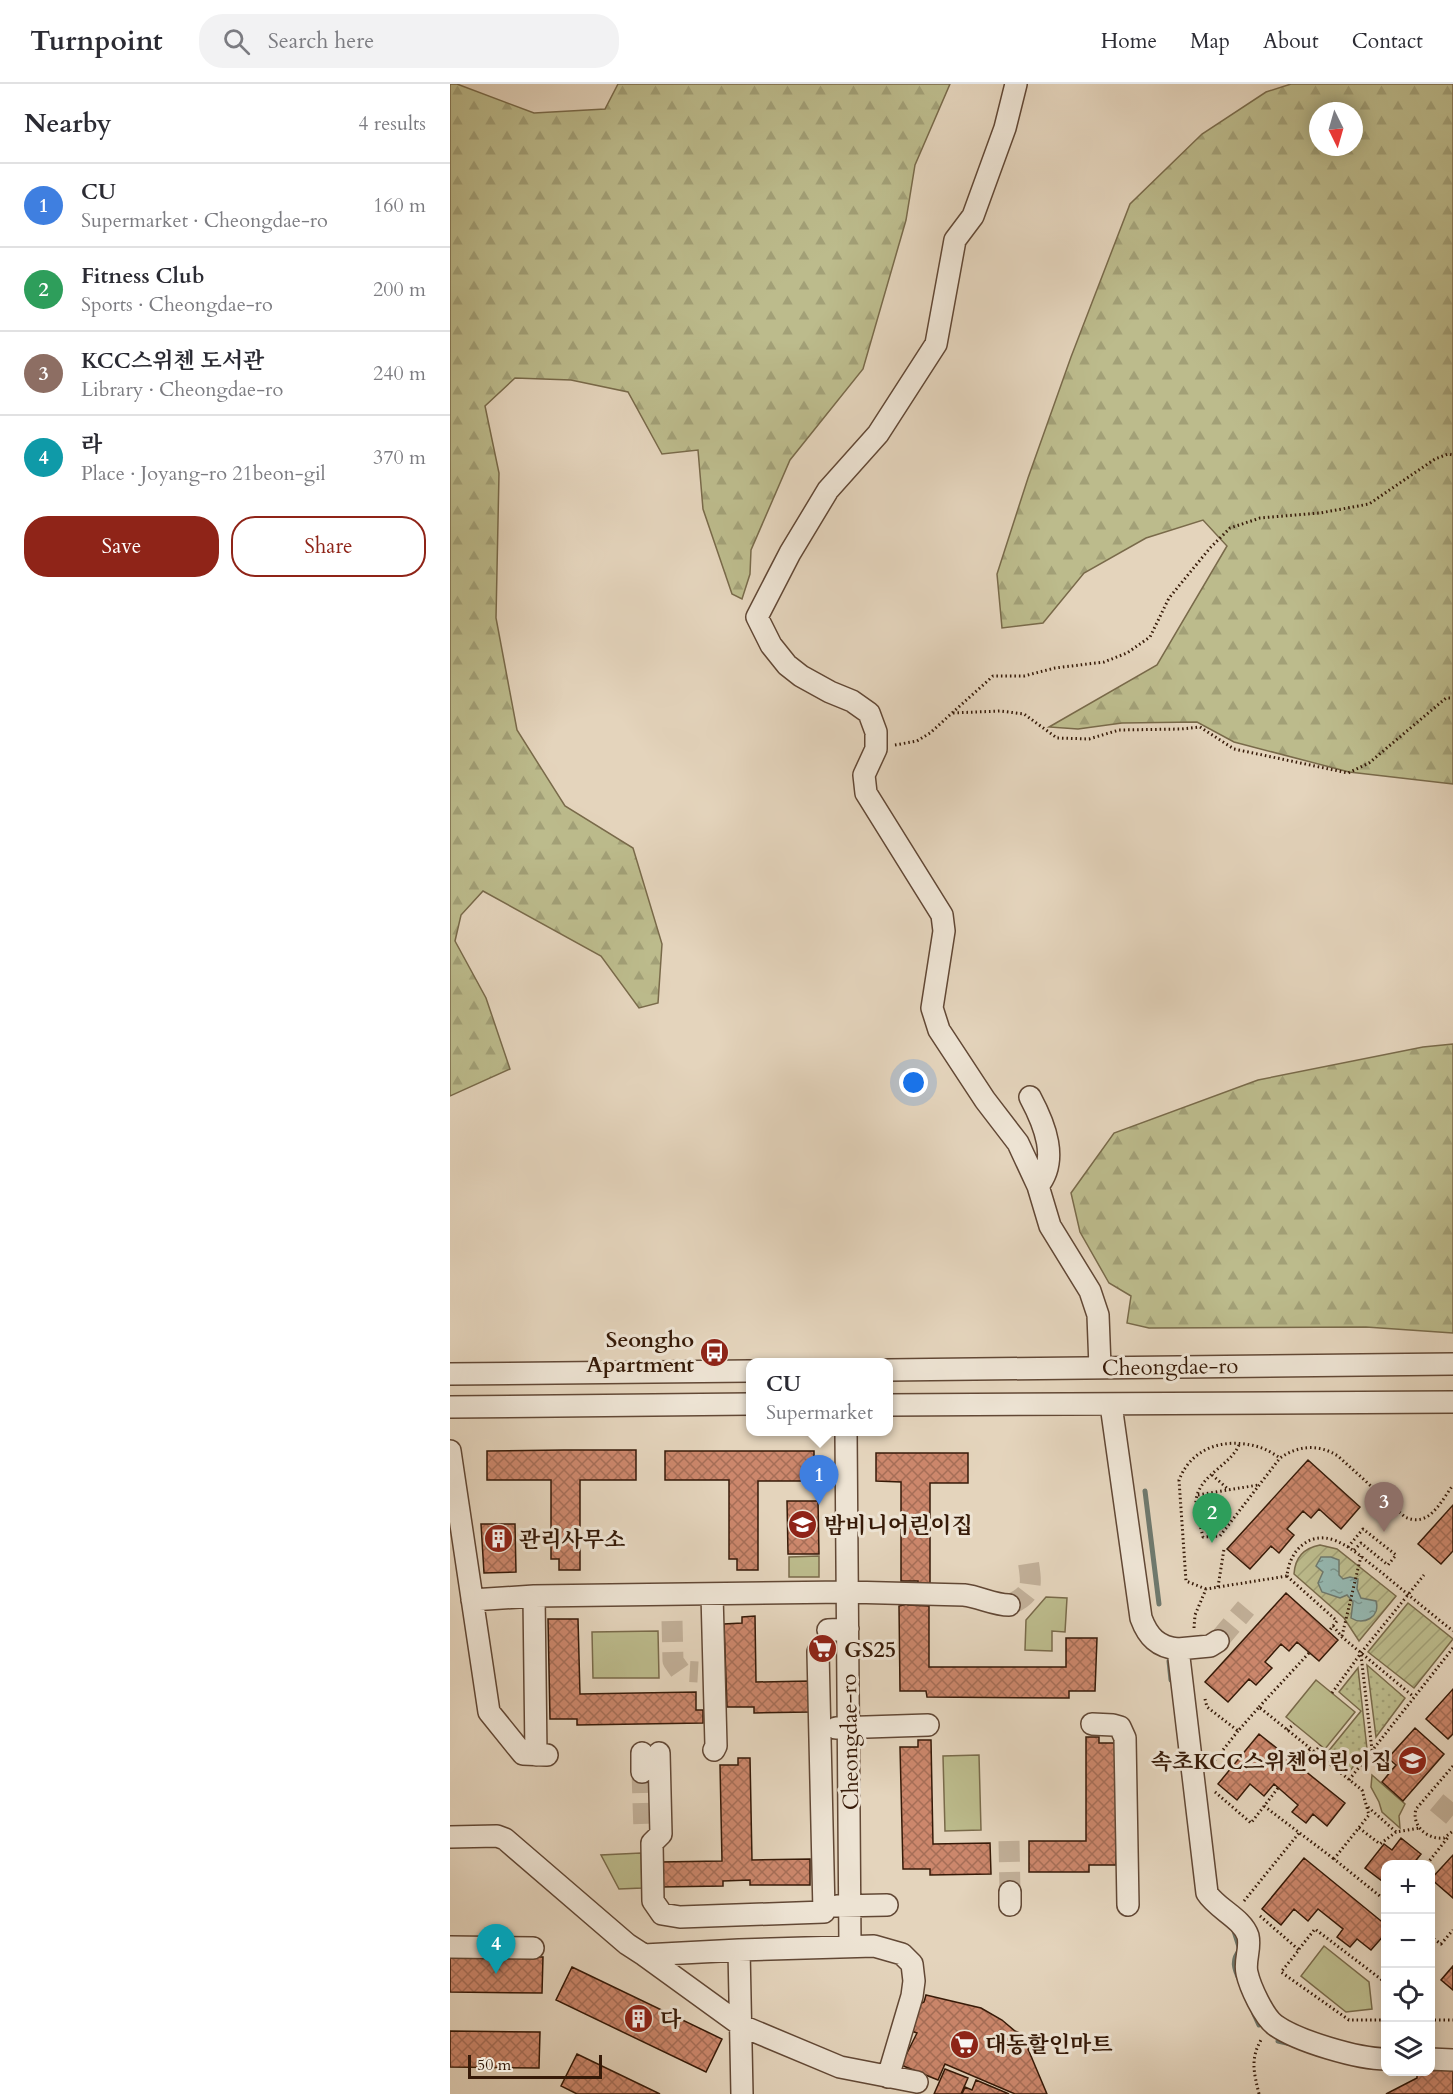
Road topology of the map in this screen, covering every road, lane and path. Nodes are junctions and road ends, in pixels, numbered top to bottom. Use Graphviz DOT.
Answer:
graph roads {
  1 [pos="1016,84"];
  2 [pos="1453,455"];
  3 [pos="1453,699"];
  4 [pos="952,713"];
  5 [pos="876,749"];
  6 [pos="1030,1097"];
  7 [pos="1038,1186"];
  8 [pos="1453,1364"];
  9 [pos="1100,1367"];
  10 [pos="893,1370"];
  11 [pos="746,1371"];
  12 [pos="450,1374"];
  13 [pos="1453,1402"];
  14 [pos="746,1404"];
  15 [pos="893,1405"];
  16 [pos="1111,1405"];
  17 [pos="450,1407"];
  18 [pos="846,1436"];
  19 [pos="1239,1444"];
  20 [pos="450,1451"];
  21 [pos="1280,1458"];
  22 [pos="1211,1474"];
  23 [pos="1260,1485"];
  24 [pos="1453,1485"];
  25 [pos="1228,1490"];
  26 [pos="1198,1495"];
  27 [pos="1348,1547"];
  28 [pos="1224,1549"];
  29 [pos="1353,1551"];
  30 [pos="1360,1556"];
  31 [pos="1424,1575"];
  32 [pos="1287,1576"];
  33 [pos="1218,1587"];
  34 [pos="1206,1589"];
  35 [pos="847,1592"];
  36 [pos="712,1594"];
  37 [pos="1408,1594"];
  38 [pos="534,1596"];
  39 [pos="472,1600"];
  40 [pos="1009,1605"];
  41 [pos="1333,1626"];
  42 [pos="1329,1631"];
  43 [pos="1453,1631"];
  44 [pos="1342,1637"];
  45 [pos="1218,1641"];
  46 [pos="1185,1648"];
  47 [pos="1453,1648"];
  48 [pos="818,1652"];
  49 [pos="1309,1653"];
  50 [pos="1361,1653"];
  51 [pos="1332,1693"];
  52 [pos="1204,1697"];
  53 [pos="1414,1697"];
  54 [pos="1259,1707"];
  55 [pos="1092,1724"];
  56 [pos="1294,1724"];
  57 [pos="928,1725"];
  58 [pos="839,1728"];
  59 [pos="1287,1730"];
  60 [pos="1238,1731"];
  61 [pos="1320,1745"];
  62 [pos="1310,1749"];
  63 [pos="714,1750"];
  64 [pos="1372,1750"];
  65 [pos="1316,1753"];
  66 [pos="647,1759"];
  67 [pos="1298,1765"];
  68 [pos="1453,1766"];
  69 [pos="1212,1771"];
  70 [pos="1349,1780"];
  71 [pos="1278,1788"];
  72 [pos="1214,1791"];
  73 [pos="1366,1805"];
  74 [pos="1264,1806"];
  75 [pos="1359,1828"];
  76 [pos="1419,1828"];
  77 [pos="1396,1832"];
  78 [pos="1299,1833"];
  79 [pos="1452,1833"];
  80 [pos="450,1837"];
  81 [pos="1334,1859"];
  82 [pos="1430,1860"];
  83 [pos="1381,1897"];
  84 [pos="887,1905"];
  85 [pos="1128,1905"];
  86 [pos="842,1906"];
  87 [pos="1250,1906"];
  88 [pos="1257,1913"];
  89 [pos="1453,1930"];
  90 [pos="1435,1939"];
  91 [pos="850,1946"];
  92 [pos="450,1947"];
  93 [pos="533,1948"];
  94 [pos="739,1950"];
  95 [pos="1299,1950"];
  96 [pos="644,1954"];
  97 [pos="1381,1979"];
  98 [pos="1435,2019"];
  99 [pos="1381,2020"];
  100 [pos="1453,2020"];
  101 [pos="1275,2025"];
  102 [pos="742,2026"];
  103 [pos="1381,2058"];
  104 [pos="1435,2060"];
  105 [pos="1453,2060"];
  106 [pos="888,2077"];
  107 [pos="917,2082"];
  108 [pos="742,2094"];
  109 [pos="1259,2094"];
  1 -- 5 [label="street"];
  2 -- 4 [label="path"];
  3 -- 4 [label="path"];
  4 -- 5 [label="path"];
  5 -- 7 [label="street"];
  6 -- 7 [label="street"];
  7 -- 9 [label="street"];
  8 -- 9 [label="street, Cheongdae-ro"];
  9 -- 10 [label="street, Cheongdae-ro"];
  11 -- 12 [label="street"];
  13 -- 16 [label="street, Cheongdae-ro"];
  14 -- 17 [label="street"];
  15 -- 16 [label="street, Cheongdae-ro"];
  16 -- 46 [label="street"];
  18 -- 35 [label="street, Cheongdae-ro"];
  19 -- 21 [label="path"];
  19 -- 22 [label="path"];
  19 -- 34 [label="path"];
  20 -- 39 [label="street"];
  21 -- 23 [label="path"];
  21 -- 24 [label="path"];
  22 -- 25 [label="path"];
  22 -- 26 [label="path"];
  23 -- 25 [label="path"];
  23 -- 26 [label="path"];
  25 -- 26 [label="path"];
  27 -- 29 [label="path"];
  27 -- 29 [label="path"];
  27 -- 32 [label="path"];
  28 -- 33 [label="path"];
  29 -- 30 [label="path"];
  30 -- 37 [label="path"];
  30 -- 44 [label="path"];
  31 -- 37 [label="path"];
  32 -- 33 [label="path"];
  32 -- 41 [label="path"];
  33 -- 34 [label="path"];
  34 -- 46 [label="path"];
  35 -- 36 [label="street"];
  35 -- 40 [label="street"];
  35 -- 58 [label="street, Cheongdae-ro"];
  36 -- 38 [label="street"];
  36 -- 63 [label="street"];
  37 -- 43 [label="path"];
  37 -- 50 [label="path"];
  38 -- 39 [label="street"];
  38 -- 39 [label="street"];
  41 -- 42 [label="path"];
  41 -- 44 [label="path"];
  44 -- 50 [label="path"];
  45 -- 46 [label="street"];
  46 -- 101 [label="street"];
  47 -- 53 [label="path"];
  48 -- 66 [label="street"];
  49 -- 54 [label="path"];
  50 -- 51 [label="path"];
  50 -- 53 [label="path"];
  50 -- 64 [label="path"];
  52 -- 60 [label="path"];
  53 -- 64 [label="path"];
  54 -- 59 [label="path"];
  54 -- 60 [label="path"];
  55 -- 85 [label="street"];
  56 -- 59 [label="path"];
  57 -- 58 [label="street"];
  58 -- 86 [label="street, Cheongdae-ro"];
  59 -- 62 [label="path"];
  60 -- 69 [label="path"];
  61 -- 65 [label="path"];
  62 -- 65 [label="path"];
  62 -- 67 [label="path"];
  64 -- 70 [label="path"];
  65 -- 70 [label="path"];
  68 -- 76 [label="path"];
  70 -- 73 [label="path"];
  71 -- 74 [label="path"];
  72 -- 74 [label="path"];
  73 -- 75 [label="path"];
  73 -- 77 [label="path"];
  74 -- 78 [label="path"];
  75 -- 77 [label="path"];
  75 -- 81 [label="path"];
  76 -- 77 [label="path"];
  76 -- 79 [label="path"];
  78 -- 81 [label="path"];
  78 -- 87 [label="path"];
  79 -- 82 [label="path"];
  80 -- 96 [label="street"];
  81 -- 83 [label="path"];
  84 -- 86 [label="street"];
  86 -- 91 [label="street, Cheongdae-ro"];
  88 -- 95 [label="path"];
  89 -- 90 [label="path"];
  91 -- 94 [label="street"];
  91 -- 106 [label="street"];
  92 -- 93 [label="street"];
  94 -- 96 [label="street"];
  94 -- 102 [label="street"];
  95 -- 97 [label="path"];
  95 -- 99 [label="path"];
  96 -- 102 [label="street"];
  98 -- 100 [label="path"];
  101 -- 103 [label="street"];
  101 -- 109 [label="path"];
  102 -- 106 [label="street"];
  102 -- 108 [label="street"];
  104 -- 105 [label="street"];
  106 -- 107 [label="street"];
}
